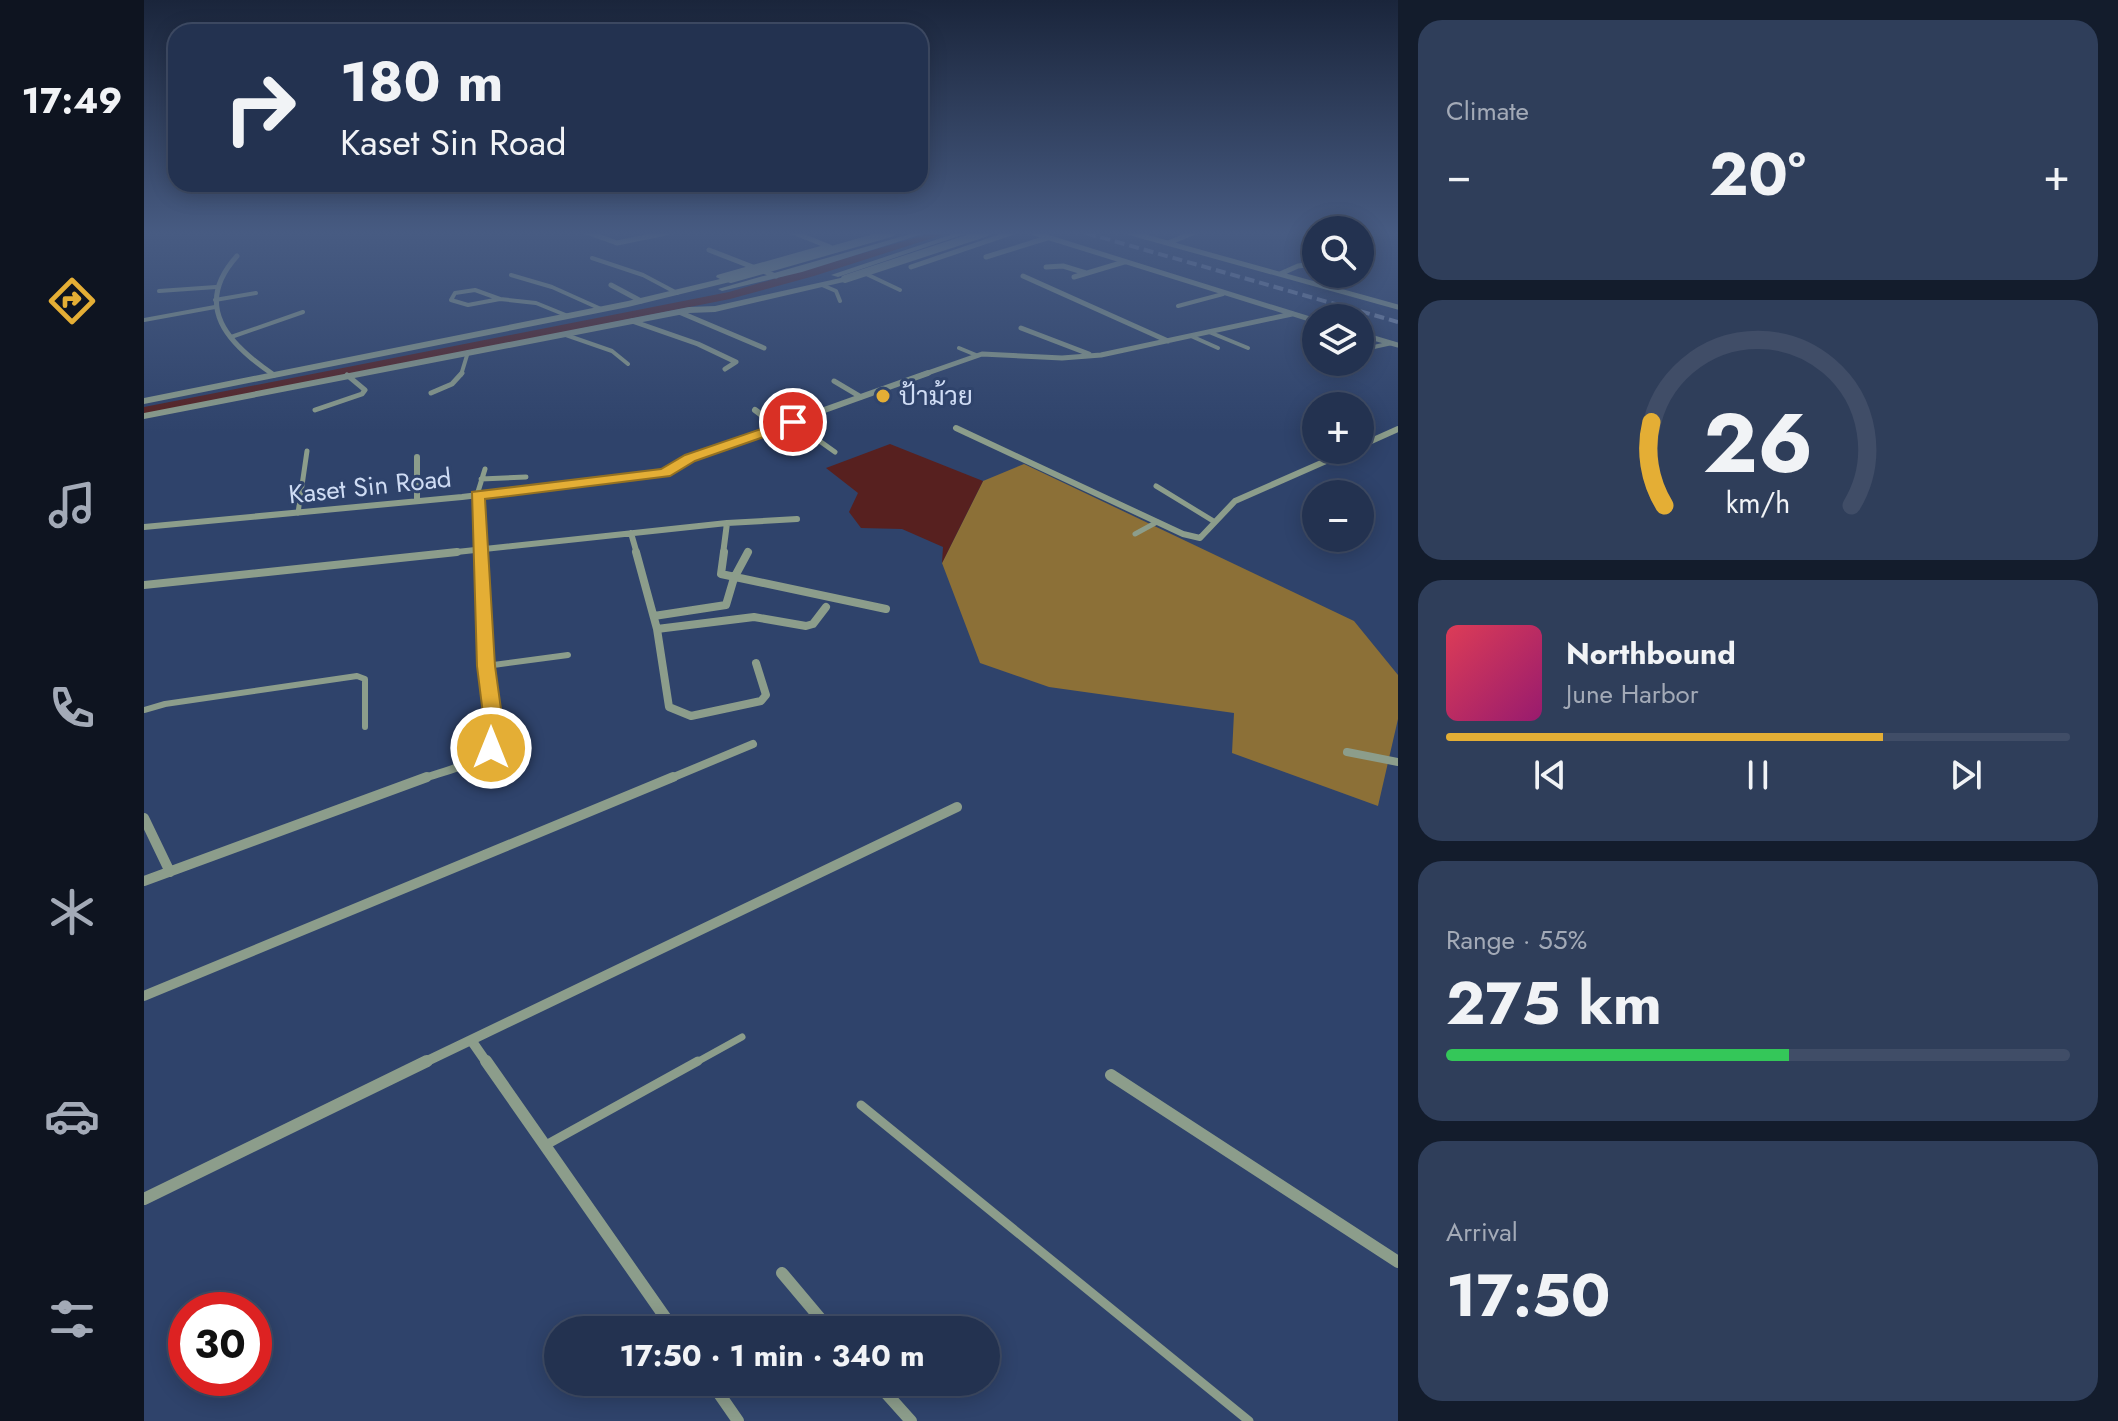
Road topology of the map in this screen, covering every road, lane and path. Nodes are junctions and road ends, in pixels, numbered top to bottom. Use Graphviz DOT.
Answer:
graph roads {
  1 [pos="215,299"];
  2 [pos="230,299"];
  3 [pos="451,299"];
  4 [pos="499,299"];
  5 [pos="502,299"];
  6 [pos="579,299"];
  7 [pos="668,299"];
  8 [pos="735,299"];
  9 [pos="758,299"];
  10 [pos="1075,299"];
  11 [pos="1203,299"];
  12 [pos="1241,299"];
  13 [pos="1370,299"];
  14 [pos="639,300"];
  15 [pos="215,303"];
  16 [pos="1178,306"];
  17 [pos="1398,307"];
  18 [pos="601,309"];
  19 [pos="684,311"];
  20 [pos="303,312"];
  21 [pos="1292,314"];
  22 [pos="568,316"];
  23 [pos="1302,317"];
  24 [pos="144,320"];
  25 [pos="632,321"];
  26 [pos="513,326"];
  27 [pos="1021,328"];
  28 [pos="1209,332"];
  29 [pos="563,334"];
  30 [pos="1191,336"];
  31 [pos="231,337"];
  32 [pos="1374,338"];
  33 [pos="1169,341"];
  34 [pos="1395,344"];
  35 [pos="764,348"];
  36 [pos="959,348"];
  37 [pos="1218,348"];
  38 [pos="1248,348"];
  39 [pos="1374,348"];
  40 [pos="468,352"];
  41 [pos="976,355"];
  42 [pos="1094,356"];
  43 [pos="628,364"];
  44 [pos="725,369"];
  45 [pos="274,375"];
  46 [pos="347,375"];
  47 [pos="834,381"];
  48 [pos="431,393"];
  49 [pos="861,397"];
  50 [pos="144,401"];
  51 [pos="315,410"];
  52 [pos="755,410"];
  53 [pos="144,416"];
  54 [pos="793,422"];
  55 [pos="778,427"];
  56 [pos="956,428"];
  57 [pos="1398,429"];
  58 [pos="1374,440"];
  59 [pos="307,451"];
  60 [pos="835,452"];
  61 [pos="417,457"];
  62 [pos="1319,464"];
  63 [pos="485,469"];
  64 [pos="526,477"];
  65 [pos="481,479"];
  66 [pos="1156,486"];
  67 [pos="477,495"];
  68 [pos="417,501"];
  69 [pos="298,513"];
  70 [pos="797,519"];
  71 [pos="1157,522"];
  72 [pos="1215,522"];
  73 [pos="727,523"];
  74 [pos="144,527"];
  75 [pos="631,533"];
  76 [pos="1135,534"];
  77 [pos="482,548"];
  78 [pos="748,552"];
  79 [pos="734,578"];
  80 [pos="144,585"];
  81 [pos="826,607"];
  82 [pos="886,609"];
  83 [pos="654,616"];
  84 [pos="657,629"];
  85 [pos="568,655"];
  86 [pos="756,663"];
  87 [pos="486,666"];
  88 [pos="144,710"];
  89 [pos="365,727"];
  90 [pos="753,744"];
  91 [pos="1347,752"];
  92 [pos="1398,762"];
  93 [pos="957,807"];
  94 [pos="144,818"];
  95 [pos="170,872"];
  96 [pos="144,881"];
  97 [pos="144,996"];
  98 [pos="742,1037"];
  99 [pos="471,1040"];
  100 [pos="1111,1075"];
  101 [pos="861,1105"];
  102 [pos="543,1146"];
  103 [pos="144,1199"];
  104 [pos="1398,1262"];
  105 [pos="782,1273"];
  106 [pos="664,1316"];
  107 [pos="818,1316"];
  108 [pos="721,1396"];
  109 [pos="889,1396"];
  110 [pos="738,1421"];
  111 [pos="911,1421"];
  112 [pos="1249,1421"];
  1 -- 15 [label="street"];
  2 -- 15 [label="lane"];
  3 -- 4 [label="lane"];
  5 -- 22 [label="lane"];
  6 -- 18 [label="lane"];
  7 -- 26 [label="street"];
  8 -- 19 [label="street"];
  9 -- 19 [label="street"];
  10 -- 33 [label="street"];
  11 -- 16 [label="lane"];
  12 -- 21 [label="street"];
  13 -- 17 [label="street"];
  14 -- 18 [label="street"];
  15 -- 24 [label="lane"];
  15 -- 31 [label="street"];
  18 -- 22 [label="street"];
  19 -- 25 [label="street"];
  19 -- 35 [label="street"];
  20 -- 31 [label="lane"];
  21 -- 23 [label="street"];
  21 -- 28 [label="street, Kaset Sin Road"];
  22 -- 26 [label="street"];
  25 -- 29 [label="street"];
  25 -- 44 [label="street"];
  26 -- 45 [label="street"];
  27 -- 42 [label="street"];
  28 -- 30 [label="street, Kaset Sin Road"];
  28 -- 38 [label="lane"];
  29 -- 40 [label="street"];
  29 -- 43 [label="lane"];
  30 -- 33 [label="street, Kaset Sin Road"];
  30 -- 37 [label="lane"];
  31 -- 45 [label="street"];
  32 -- 34 [label="street"];
  33 -- 42 [label="street, Kaset Sin Road"];
  34 -- 39 [label="lane"];
  36 -- 41 [label="lane"];
  40 -- 46 [label="street"];
  40 -- 48 [label="lane"];
  41 -- 42 [label="street, Kaset Sin Road"];
  41 -- 49 [label="street, Kaset Sin Road"];
  45 -- 50 [label="street"];
  46 -- 51 [label="lane"];
  46 -- 53 [label="street"];
  47 -- 49 [label="lane"];
  49 -- 54 [label="street, Kaset Sin Road"];
  52 -- 55 [label="street"];
  54 -- 55 [label="street, Kaset Sin Road"];
  54 -- 60 [label="lane"];
  55 -- 67 [label="street, Kaset Sin Road"];
  56 -- 71 [label="street"];
  57 -- 58 [label="street"];
  59 -- 69 [label="lane"];
  61 -- 68 [label="street"];
  62 -- 72 [label="street"];
  63 -- 65 [label="lane"];
  64 -- 65 [label="lane"];
  65 -- 67 [label="lane"];
  66 -- 72 [label="lane"];
  67 -- 68 [label="street, Kaset Sin Road"];
  67 -- 77 [label="street"];
  68 -- 69 [label="street, Kaset Sin Road"];
  69 -- 74 [label="street, Kaset Sin Road"];
  70 -- 73 [label="street"];
  71 -- 72 [label="street"];
  71 -- 76 [label="lane"];
  73 -- 75 [label="street"];
  73 -- 79 [label="street"];
  75 -- 77 [label="street"];
  75 -- 83 [label="street"];
  77 -- 80 [label="street"];
  77 -- 87 [label="street"];
  78 -- 79 [label="street"];
  79 -- 82 [label="street"];
  79 -- 83 [label="street"];
  81 -- 84 [label="street"];
  83 -- 84 [label="street"];
  84 -- 86 [label="street"];
  85 -- 87 [label="lane"];
  87 -- 95 [label="street"];
  88 -- 89 [label="lane"];
  90 -- 97 [label="street"];
  91 -- 92 [label="street"];
  93 -- 99 [label="street"];
  94 -- 95 [label="street"];
  95 -- 96 [label="street"];
  98 -- 102 [label="lane"];
  99 -- 102 [label="street"];
  99 -- 103 [label="street"];
  100 -- 104 [label="street"];
  101 -- 112 [label="lane"];
  102 -- 106 [label="street"];
  105 -- 107 [label="street"];
  108 -- 110 [label="street"];
  109 -- 111 [label="street"];
}
